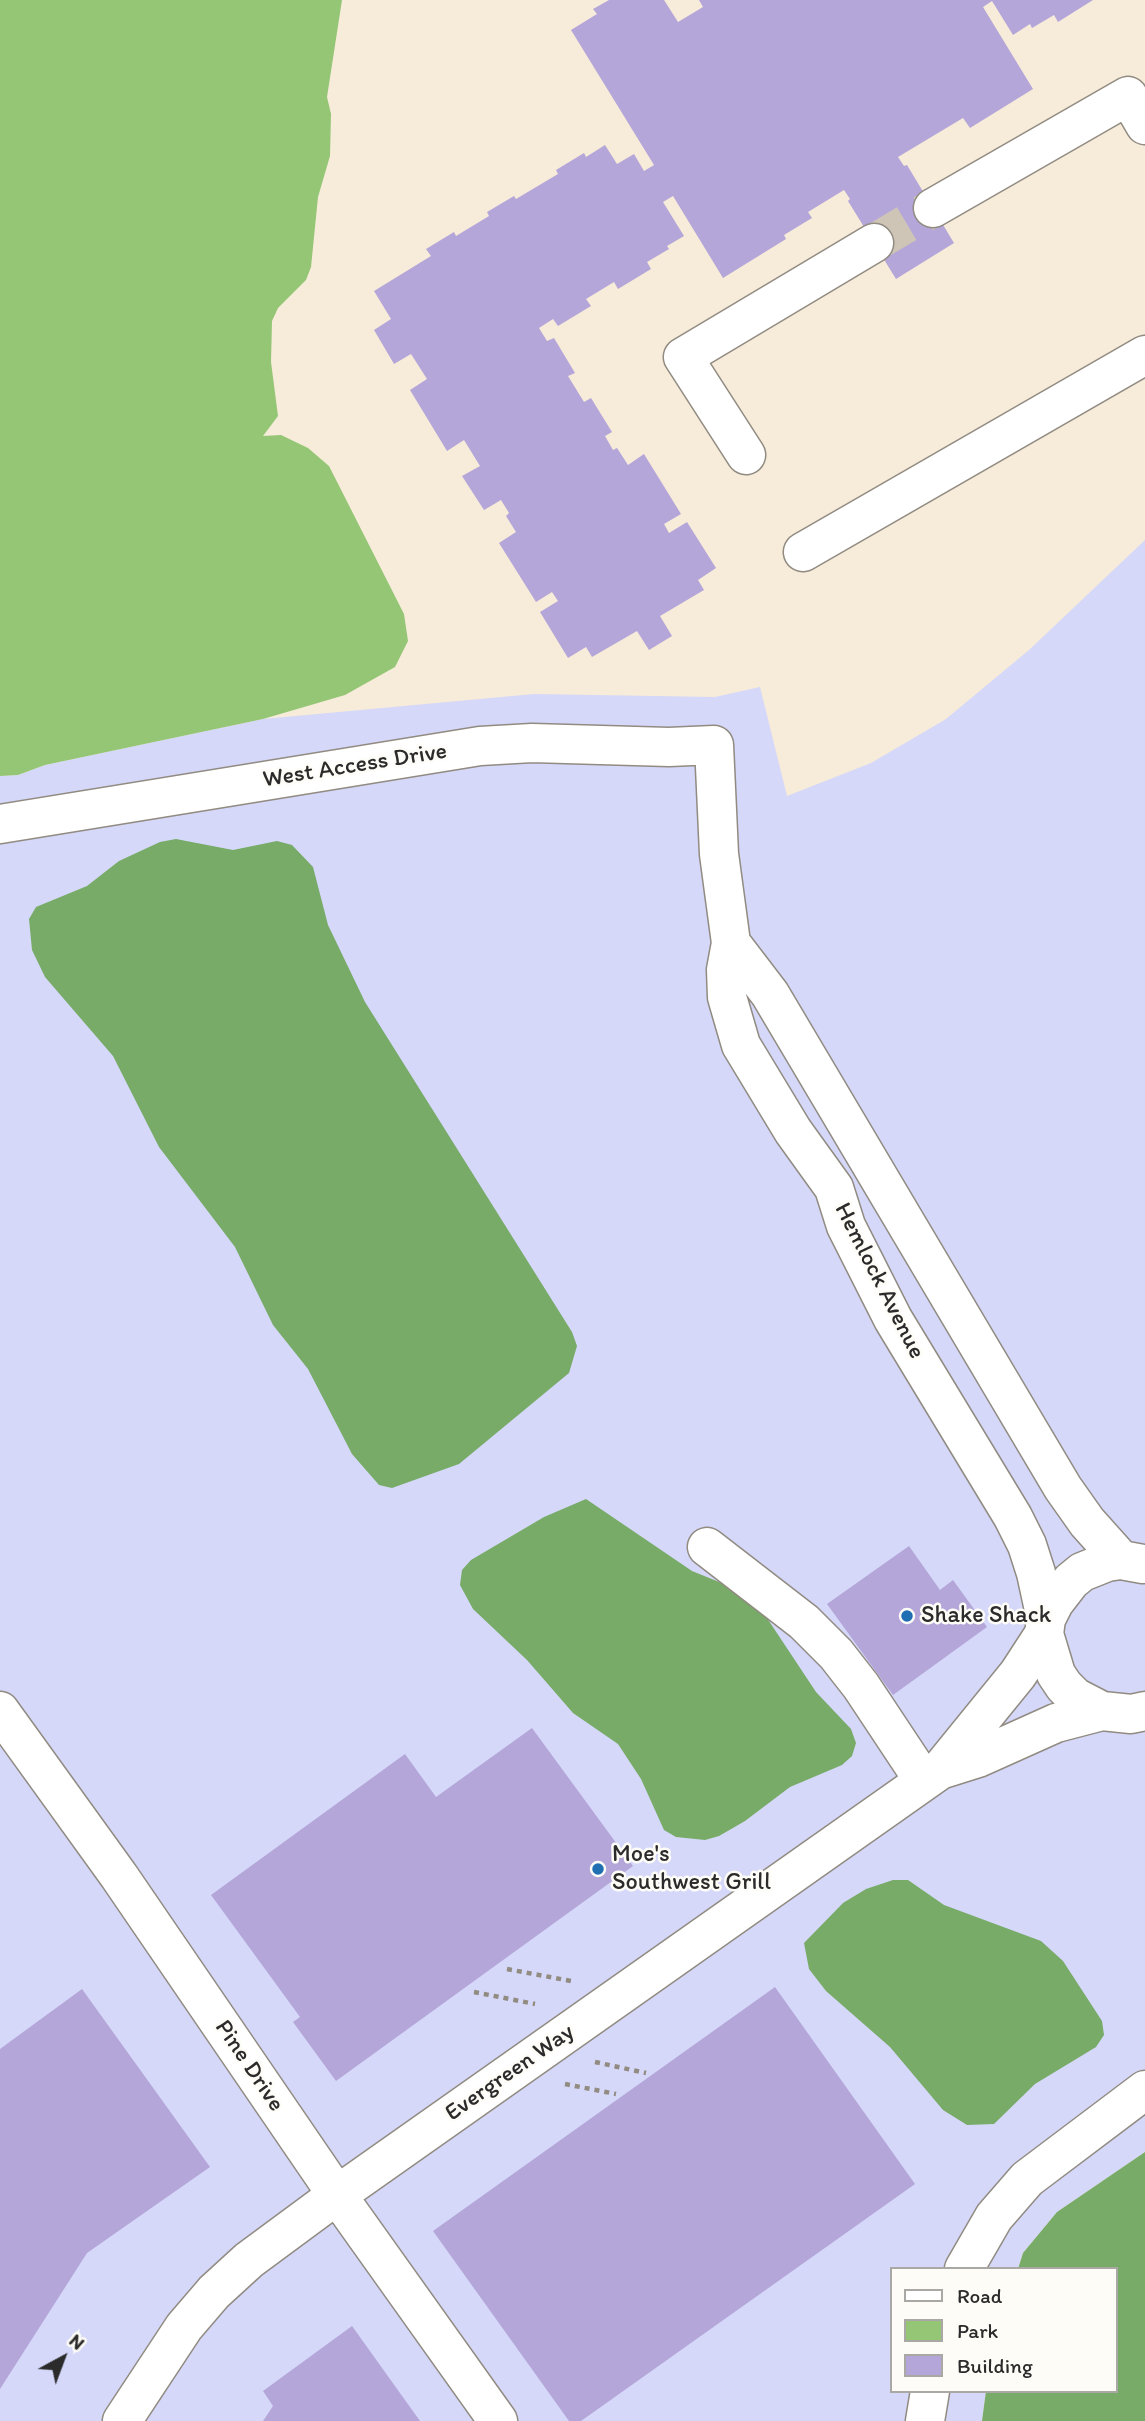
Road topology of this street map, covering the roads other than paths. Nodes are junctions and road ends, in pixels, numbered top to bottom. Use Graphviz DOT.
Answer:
graph roads {
  1 [pos="1145,125"];
  2 [pos="933,208"];
  3 [pos="874,243"];
  4 [pos="1145,355"];
  5 [pos="746,455"];
  6 [pos="803,552"];
  7 [pos="714,745"];
  8 [pos="0,824"];
  9 [pos="731,943"];
  10 [pos="707,1547"];
  11 [pos="1133,1562"];
  12 [pos="1045,1627"];
  13 [pos="0,1711"];
  14 [pos="1121,1712"];
  15 [pos="1145,1743"];
  16 [pos="932,1775"];
  17 [pos="1142,2092"];
  18 [pos="337,2195"];
  19 [pos="965,2267"];
  20 [pos="930,2393"];
  21 [pos="122,2421"];
  22 [pos="498,2421"];
  23 [pos="925,2421"];
  1 -- 2 [label="street"];
  3 -- 5 [label="street"];
  4 -- 6 [label="street"];
  7 -- 8 [label="street, West Access Drive"];
  7 -- 9 [label="street, Hemlock Avenue"];
  9 -- 11 [label="street, Hemlock Avenue"];
  9 -- 12 [label="street, Hemlock Avenue"];
  10 -- 16 [label="street"];
  11 -- 12 [label="street, Evergreen Way"];
  12 -- 14 [label="street, Hemlock Avenue"];
  12 -- 16 [label="street, Evergreen Way"];
  13 -- 18 [label="street, Pine Drive"];
  14 -- 15 [label="street"];
  14 -- 16 [label="street, Evergreen Way"];
  16 -- 18 [label="street, Evergreen Way"];
  17 -- 19 [label="street"];
  18 -- 21 [label="street, Evergreen Way"];
  18 -- 22 [label="street, Pine Drive"];
  20 -- 23 [label="street"];
}
